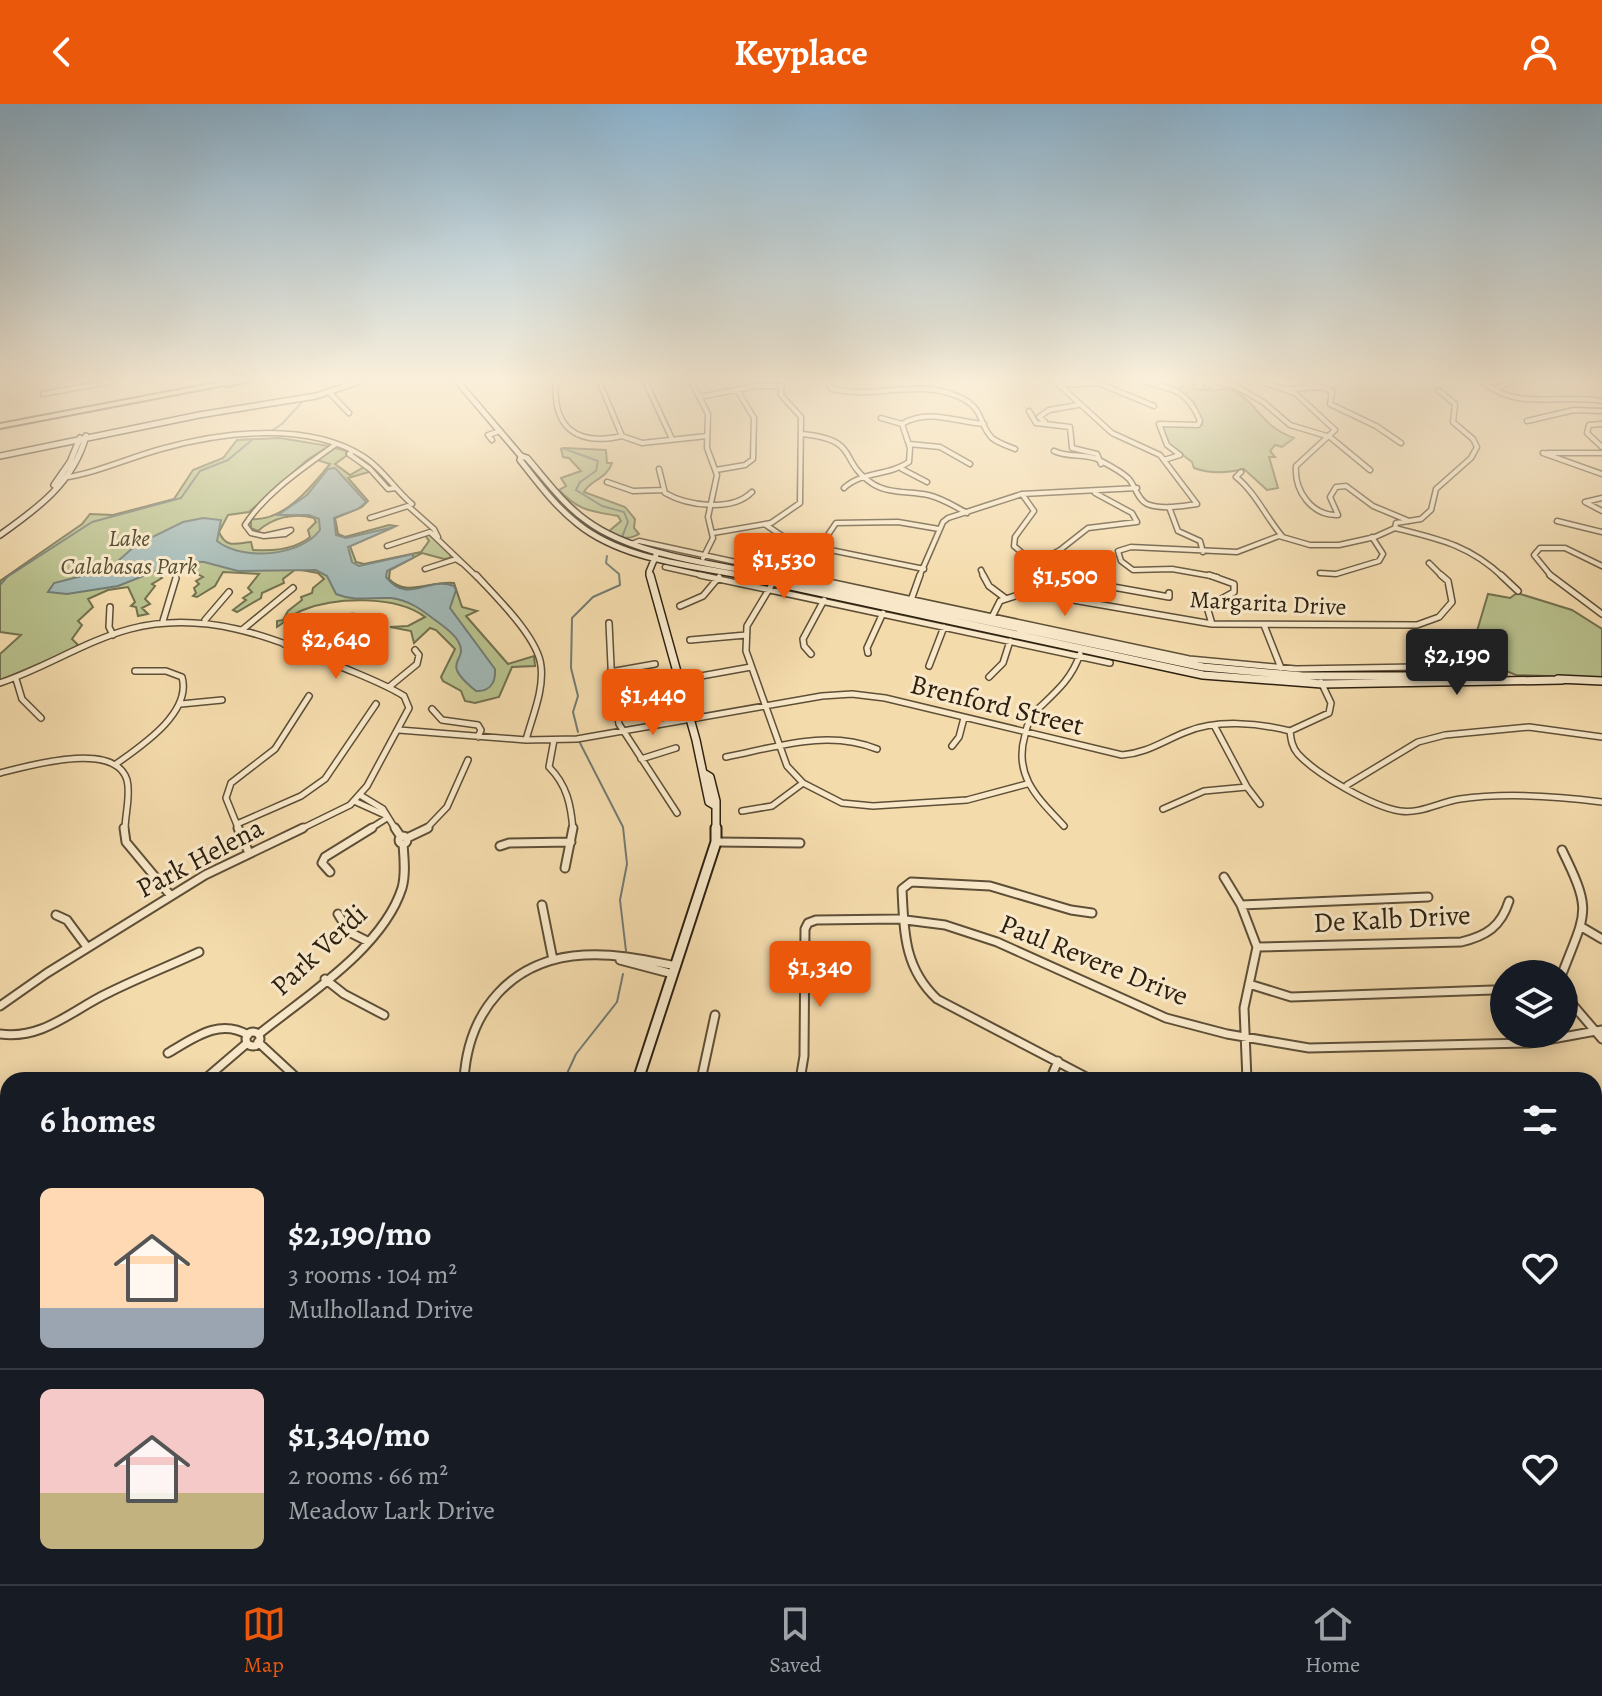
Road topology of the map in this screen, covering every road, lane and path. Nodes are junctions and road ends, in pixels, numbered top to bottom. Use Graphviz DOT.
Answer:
graph roads {
  1 [pos="22,450"];
  2 [pos="77,450"];
  3 [pos="159,450"];
  4 [pos="327,450"];
  5 [pos="351,450"];
  6 [pos="516,450"];
  7 [pos="708,450"];
  8 [pos="753,450"];
  9 [pos="802,450"];
  10 [pos="847,450"];
  11 [pos="909,450"];
  12 [pos="945,450"];
  13 [pos="1081,450"];
  14 [pos="1150,450"];
  15 [pos="1174,450"];
  16 [pos="1315,450"];
  17 [pos="1346,450"];
  18 [pos="1475,450"];
  19 [pos="1601,450"];
  20 [pos="1054,451"];
  21 [pos="0,455"];
  22 [pos="521,456"];
  23 [pos="1164,460"];
  24 [pos="970,464"];
  25 [pos="1101,464"];
  26 [pos="659,469"];
  27 [pos="902,469"];
  28 [pos="716,470"];
  29 [pos="1370,470"];
  30 [pos="1241,472"];
  31 [pos="1602,474"];
  32 [pos="63,478"];
  33 [pos="865,478"];
  34 [pos="545,480"];
  35 [pos="537,482"];
  36 [pos="607,482"];
  37 [pos="927,482"];
  38 [pos="844,488"];
  39 [pos="1137,488"];
  40 [pos="664,490"];
  41 [pos="752,492"];
  42 [pos="1095,493"];
  43 [pos="1022,494"];
  44 [pos="1602,498"];
  45 [pos="711,502"];
  46 [pos="410,505"];
  47 [pos="1169,507"];
  48 [pos="1602,511"];
  49 [pos="967,513"];
  50 [pos="370,518"];
  51 [pos="1409,521"];
  52 [pos="1557,521"];
  53 [pos="766,525"];
  54 [pos="1395,528"];
  55 [pos="939,529"];
  56 [pos="432,530"];
  57 [pos="1602,532"];
  58 [pos="0,533"];
  59 [pos="713,533"];
  60 [pos="262,536"];
  61 [pos="1282,536"];
  62 [pos="1372,537"];
  63 [pos="631,544"];
  64 [pos="387,546"];
  65 [pos="819,548"];
  66 [pos="1203,552"];
  67 [pos="657,554"];
  68 [pos="457,556"];
  69 [pos="701,561"];
  70 [pos="1035,563"];
  71 [pos="1429,563"];
  72 [pos="1602,566"];
  73 [pos="665,567"];
  74 [pos="425,569"];
  75 [pos="924,569"];
  76 [pos="981,570"];
  77 [pos="1082,573"];
  78 [pos="1320,573"];
  79 [pos="719,577"];
  80 [pos="176,578"];
  81 [pos="1085,582"];
  82 [pos="774,583"];
  83 [pos="293,588"];
  84 [pos="1518,591"];
  85 [pos="229,592"];
  86 [pos="1169,593"];
  87 [pos="1053,595"];
  88 [pos="1005,598"];
  89 [pos="824,600"];
  90 [pos="1091,602"];
  91 [pos="680,606"];
  92 [pos="909,606"];
  93 [pos="110,607"];
  94 [pos="883,613"];
  95 [pos="1602,614"];
  96 [pos="992,617"];
  97 [pos="205,620"];
  98 [pos="163,621"];
  99 [pos="609,623"];
  100 [pos="381,624"];
  101 [pos="1212,624"];
  102 [pos="1264,625"];
  103 [pos="944,627"];
  104 [pos="241,630"];
  105 [pos="113,635"];
  106 [pos="746,635"];
  107 [pos="690,640"];
  108 [pos="1010,641"];
  109 [pos="284,644"];
  110 [pos="415,650"];
  111 [pos="1081,650"];
  112 [pos="868,653"];
  113 [pos="811,654"];
  114 [pos="1110,663"];
  115 [pos="655,664"];
  116 [pos="929,666"];
  117 [pos="751,667"];
  118 [pos="1281,668"];
  119 [pos="135,671"];
  120 [pos="610,672"];
  121 [pos="701,676"];
  122 [pos="1318,676"];
  123 [pos="989,677"];
  124 [pos="16,679"];
  125 [pos="1494,679"];
  126 [pos="1602,681"];
  127 [pos="0,683"];
  128 [pos="1322,684"];
  129 [pos="389,687"];
  130 [pos="309,696"];
  131 [pos="664,699"];
  132 [pos="222,700"];
  133 [pos="181,704"];
  134 [pos="376,704"];
  135 [pos="765,706"];
  136 [pos="617,708"];
  137 [pos="432,709"];
  138 [pos="41,718"];
  139 [pos="964,718"];
  140 [pos="690,720"];
  141 [pos="1215,727"];
  142 [pos="399,730"];
  143 [pos="1290,731"];
  144 [pos="623,732"];
  145 [pos="1025,732"];
  146 [pos="478,737"];
  147 [pos="1602,737"];
  148 [pos="526,740"];
  149 [pos="554,740"];
  150 [pos="952,746"];
  151 [pos="780,747"];
  152 [pos="676,748"];
  153 [pos="877,749"];
  154 [pos="726,757"];
  155 [pos="641,759"];
  156 [pos="468,760"];
  157 [pos="116,764"];
  158 [pos="0,773"];
  159 [pos="803,783"];
  160 [pos="1027,784"];
  161 [pos="1347,785"];
  162 [pos="1247,787"];
  163 [pos="360,795"];
  164 [pos="354,801"];
  165 [pos="1602,802"];
  166 [pos="1260,804"];
  167 [pos="1163,809"];
  168 [pos="742,811"];
  169 [pos="677,813"];
  170 [pos="386,816"];
  171 [pos="237,824"];
  172 [pos="1064,826"];
  173 [pos="404,840"];
  174 [pos="571,842"];
  175 [pos="716,842"];
  176 [pos="800,843"];
  177 [pos="500,846"];
  178 [pos="1562,850"];
  179 [pos="249,853"];
  180 [pos="565,868"];
  181 [pos="330,872"];
  182 [pos="1224,877"];
  183 [pos="171,896"];
  184 [pos="1428,897"];
  185 [pos="1509,901"];
  186 [pos="542,905"];
  187 [pos="1241,905"];
  188 [pos="1092,913"];
  189 [pos="338,914"];
  190 [pos="56,915"];
  191 [pos="904,921"];
  192 [pos="1580,926"];
  193 [pos="1602,939"];
  194 [pos="367,941"];
  195 [pos="87,947"];
  196 [pos="1257,947"];
  197 [pos="199,952"];
  198 [pos="553,960"];
  199 [pos="1567,960"];
  200 [pos="675,970"];
  201 [pos="325,979"];
  202 [pos="1249,984"];
  203 [pos="1490,990"];
  204 [pos="0,1006"];
  205 [pos="1578,1010"];
  206 [pos="384,1015"];
  207 [pos="715,1015"];
  208 [pos="1599,1031"];
  209 [pos="0,1034"];
  210 [pos="248,1035"];
  211 [pos="1244,1036"];
  212 [pos="258,1038"];
  213 [pos="1602,1039"];
  214 [pos="246,1044"];
  215 [pos="168,1053"];
  216 [pos="1058,1061"];
  217 [pos="213,1072"];
  218 [pos="291,1072"];
  219 [pos="465,1072"];
  220 [pos="641,1072"];
  221 [pos="703,1072"];
  222 [pos="801,1072"];
  223 [pos="1053,1072"];
  224 [pos="1078,1072"];
  225 [pos="1246,1072"];
  1 -- 21 [label="main road"];
  2 -- 32 [label="main road"];
  3 -- 32 [label="street"];
  4 -- 60 [label="street"];
  5 -- 46 [label="street"];
  6 -- 22 [label="main road"];
  7 -- 28 [label="street"];
  8 -- 28 [label="street"];
  9 -- 53 [label="street"];
  10 -- 33 [label="street"];
  11 -- 27 [label="street"];
  12 -- 24 [label="street"];
  13 -- 25 [label="street"];
  14 -- 23 [label="street"];
  15 -- 23 [label="street"];
  16 -- 51 [label="street"];
  17 -- 29 [label="street"];
  18 -- 51 [label="street"];
  19 -- 31 [label="street"];
  20 -- 25 [label="street"];
  22 -- 34 [label="main road"];
  22 -- 35 [label="main road"];
  23 -- 47 [label="street"];
  25 -- 39 [label="street"];
  26 -- 40 [label="street"];
  27 -- 33 [label="street"];
  27 -- 37 [label="street"];
  28 -- 45 [label="street"];
  30 -- 61 [label="street"];
  32 -- 58 [label="main road"];
  33 -- 38 [label="street"];
  33 -- 49 [label="street"];
  34 -- 35 [label="main road"];
  34 -- 63 [label="main road"];
  35 -- 67 [label="main road"];
  36 -- 40 [label="street"];
  39 -- 42 [label="street"];
  39 -- 47 [label="street"];
  40 -- 45 [label="street"];
  41 -- 45 [label="street"];
  42 -- 43 [label="street"];
  42 -- 70 [label="street"];
  43 -- 49 [label="street"];
  43 -- 70 [label="street"];
  44 -- 48 [label="street"];
  45 -- 59 [label="street"];
  46 -- 50 [label="street"];
  46 -- 56 [label="street"];
  47 -- 66 [label="street"];
  49 -- 55 [label="street"];
  51 -- 54 [label="street"];
  52 -- 57 [label="street"];
  53 -- 59 [label="street"];
  53 -- 65 [label="street"];
  54 -- 62 [label="street"];
  54 -- 84 [label="street"];
  55 -- 65 [label="street"];
  55 -- 75 [label="street"];
  56 -- 64 [label="street"];
  56 -- 68 [label="street"];
  59 -- 69 [label="street"];
  60 -- 60 [label="street"];
  61 -- 62 [label="street"];
  61 -- 66 [label="street"];
  62 -- 78 [label="street"];
  63 -- 67 [label="main road"];
  63 -- 69 [label="street"];
  65 -- 75 [label="street"];
  66 -- 101 [label="street"];
  67 -- 69 [label="main road"];
  67 -- 140 [label="main road"];
  68 -- 74 [label="street"];
  68 -- 148 [label="street"];
  69 -- 82 [label="main road"];
  69 -- 92 [label="street"];
  70 -- 87 [label="street"];
  71 -- 102 [label="street, Margarita Drive"];
  72 -- 95 [label="street"];
  73 -- 79 [label="street"];
  75 -- 92 [label="street"];
  76 -- 88 [label="street"];
  77 -- 81 [label="street"];
  79 -- 82 [label="street"];
  79 -- 91 [label="street"];
  80 -- 98 [label="street"];
  81 -- 86 [label="street"];
  81 -- 90 [label="street"];
  82 -- 89 [label="street"];
  82 -- 92 [label="main road"];
  82 -- 106 [label="street"];
  83 -- 104 [label="street"];
  85 -- 97 [label="street"];
  87 -- 88 [label="street, Margarita Drive"];
  87 -- 90 [label="street, Margarita Drive"];
  88 -- 96 [label="street"];
  89 -- 94 [label="street"];
  89 -- 113 [label="street"];
  90 -- 101 [label="street, Margarita Drive"];
  92 -- 96 [label="street"];
  92 -- 111 [label="main road"];
  93 -- 105 [label="street"];
  94 -- 103 [label="street"];
  94 -- 112 [label="street"];
  96 -- 118 [label="street"];
  97 -- 98 [label="street"];
  97 -- 104 [label="street"];
  98 -- 105 [label="street"];
  99 -- 120 [label="street"];
  100 -- 109 [label="street"];
  101 -- 102 [label="street, Margarita Drive"];
  102 -- 118 [label="street"];
  103 -- 108 [label="street"];
  103 -- 116 [label="street"];
  104 -- 109 [label="street"];
  105 -- 124 [label="street"];
  106 -- 107 [label="street"];
  106 -- 117 [label="street"];
  108 -- 111 [label="street"];
  108 -- 123 [label="street"];
  109 -- 129 [label="street"];
  110 -- 129 [label="street"];
  111 -- 114 [label="street"];
  111 -- 122 [label="main road"];
  111 -- 128 [label="main road"];
  111 -- 145 [label="street"];
  115 -- 120 [label="street"];
  117 -- 121 [label="street"];
  117 -- 135 [label="street"];
  118 -- 125 [label="street"];
  119 -- 133 [label="street"];
  120 -- 136 [label="street"];
  122 -- 125 [label="main road"];
  122 -- 128 [label="street"];
  124 -- 127 [label="street"];
  124 -- 138 [label="street"];
  125 -- 126 [label="main road"];
  125 -- 128 [label="main road"];
  128 -- 143 [label="street"];
  129 -- 142 [label="street"];
  130 -- 171 [label="street"];
  131 -- 136 [label="street"];
  132 -- 133 [label="street"];
  133 -- 157 [label="street"];
  134 -- 171 [label="street"];
  135 -- 139 [label="street, Brenford Street"];
  135 -- 140 [label="street, Brenford Street"];
  135 -- 151 [label="street"];
  136 -- 144 [label="street"];
  137 -- 146 [label="street"];
  139 -- 145 [label="street, Brenford Street"];
  139 -- 150 [label="street"];
  140 -- 144 [label="street, Brenford Street"];
  140 -- 175 [label="main road"];
  141 -- 143 [label="street, Brenford Street"];
  141 -- 145 [label="street, Brenford Street"];
  141 -- 162 [label="street"];
  142 -- 146 [label="street, Brenford Street"];
  142 -- 163 [label="street, Park Helena"];
  143 -- 161 [label="street"];
  144 -- 149 [label="street, Brenford Street"];
  144 -- 155 [label="street"];
  145 -- 160 [label="street"];
  146 -- 148 [label="street, Brenford Street"];
  147 -- 161 [label="street"];
  148 -- 149 [label="street, Brenford Street"];
  149 -- 174 [label="street"];
  151 -- 153 [label="street"];
  151 -- 154 [label="street"];
  151 -- 159 [label="street"];
  152 -- 155 [label="street"];
  155 -- 169 [label="street"];
  156 -- 173 [label="street"];
  157 -- 158 [label="street"];
  157 -- 183 [label="street"];
  159 -- 160 [label="street"];
  159 -- 168 [label="street"];
  160 -- 172 [label="street"];
  161 -- 165 [label="street"];
  162 -- 166 [label="street"];
  162 -- 167 [label="street"];
  163 -- 164 [label="street, Park Helena"];
  163 -- 170 [label="street"];
  164 -- 170 [label="street"];
  164 -- 179 [label="street, Park Helena"];
  170 -- 173 [label="street"];
  170 -- 181 [label="street"];
  171 -- 179 [label="street"];
  173 -- 194 [label="street, Park Verdi"];
  174 -- 177 [label="street"];
  174 -- 180 [label="street"];
  175 -- 176 [label="street"];
  175 -- 200 [label="main road"];
  178 -- 192 [label="street"];
  179 -- 183 [label="street, Park Helena"];
  182 -- 187 [label="street"];
  183 -- 195 [label="street, Park Helena"];
  184 -- 187 [label="street"];
  185 -- 196 [label="street, De Kalb Drive"];
  186 -- 198 [label="street"];
  187 -- 196 [label="street"];
  188 -- 191 [label="street"];
  189 -- 194 [label="street"];
  190 -- 195 [label="street"];
  191 -- 211 [label="street, Paul Revere Drive"];
  191 -- 216 [label="street"];
  191 -- 222 [label="street, Paul Revere Drive"];
  192 -- 193 [label="street"];
  192 -- 199 [label="street"];
  194 -- 201 [label="street, Park Verdi"];
  195 -- 204 [label="street, Park Helena"];
  196 -- 202 [label="street"];
  197 -- 209 [label="street"];
  198 -- 200 [label="street"];
  198 -- 219 [label="street"];
  200 -- 220 [label="main road"];
  201 -- 206 [label="street"];
  201 -- 212 [label="street, Park Verdi"];
  202 -- 203 [label="street"];
  202 -- 211 [label="street"];
  205 -- 208 [label="street"];
  207 -- 221 [label="street"];
  208 -- 211 [label="street, Paul Revere Drive"];
  208 -- 213 [label="street"];
  210 -- 212 [label="street, Park Verdi"];
  210 -- 214 [label="street"];
  210 -- 215 [label="street, Park Verdi"];
  211 -- 225 [label="street"];
  212 -- 214 [label="street"];
  212 -- 218 [label="street"];
  214 -- 217 [label="street"];
  216 -- 223 [label="street"];
  216 -- 224 [label="street"];
}
